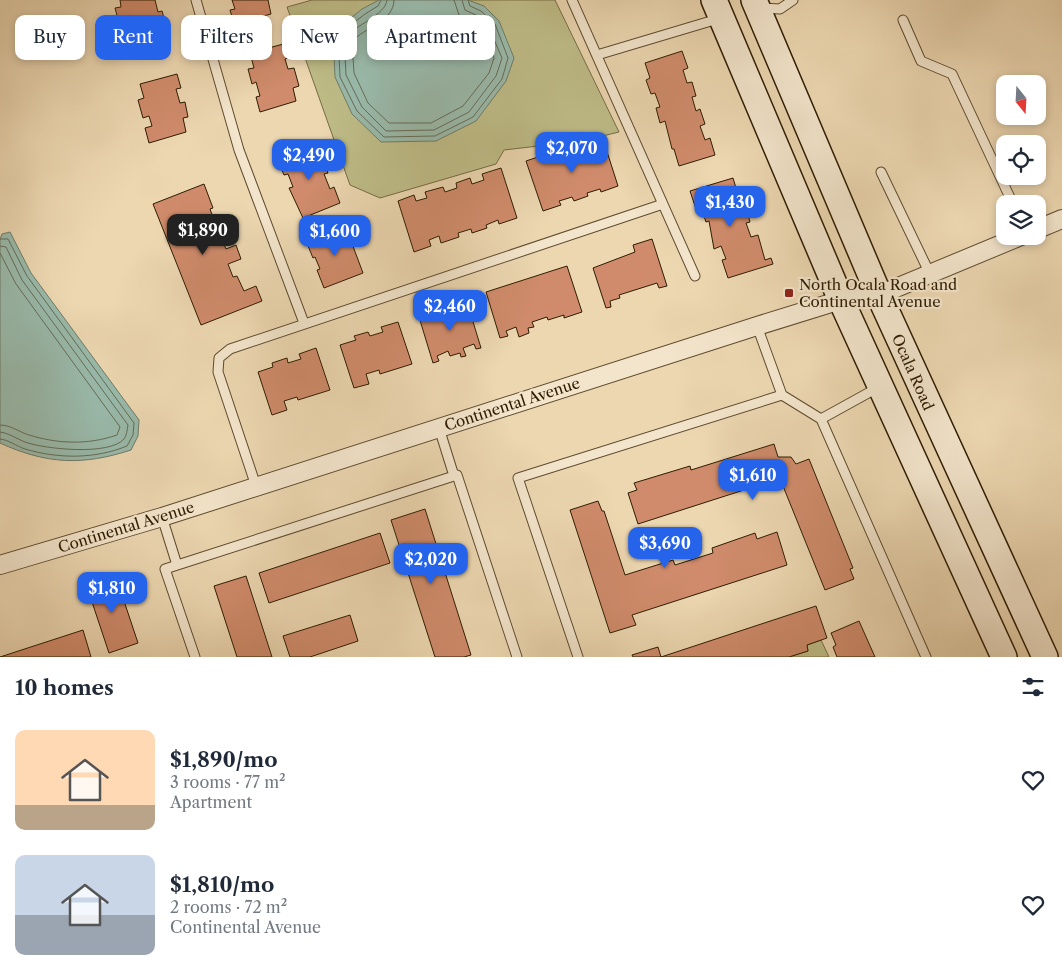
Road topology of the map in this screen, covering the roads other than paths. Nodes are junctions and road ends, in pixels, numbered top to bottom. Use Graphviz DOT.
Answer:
graph roads {
  1 [pos="196,0"];
  2 [pos="572,0"];
  3 [pos="793,0"];
  4 [pos="758,3"];
  5 [pos="717,9"];
  6 [pos="903,20"];
  7 [pos="597,55"];
  8 [pos="881,172"];
  9 [pos="1009,195"];
  10 [pos="663,204"];
  11 [pos="1062,219"];
  12 [pos="1046,226"];
  13 [pos="999,245"];
  14 [pos="930,274"];
  15 [pos="696,276"];
  16 [pos="879,295"];
  17 [pos="841,300"];
  18 [pos="304,324"];
  19 [pos="757,326"];
  20 [pos="879,387"];
  21 [pos="782,395"];
  22 [pos="820,418"];
  23 [pos="439,428"];
  24 [pos="454,476"];
  25 [pos="256,486"];
  26 [pos="162,517"];
  27 [pos="177,565"];
  28 [pos="0,566"];
  29 [pos="195,657"];
  30 [pos="516,657"];
  31 [pos="578,657"];
  32 [pos="926,657"];
  33 [pos="1004,657"];
  34 [pos="1045,657"];
  1 -- 18 [label="lane"];
  2 -- 7 [label="lane"];
  3 -- 4 [label="lane"];
  4 -- 5 [label="main road"];
  4 -- 16 [label="main road, Ocala Road"];
  5 -- 7 [label="lane"];
  5 -- 17 [label="main road"];
  6 -- 9 [label="lane"];
  7 -- 10 [label="lane"];
  8 -- 14 [label="lane"];
  10 -- 15 [label="lane"];
  10 -- 18 [label="lane"];
  11 -- 12 [label="street"];
  13 -- 14 [label="street, Continental Avenue"];
  14 -- 16 [label="street, Continental Avenue"];
  16 -- 17 [label="street, Continental Avenue"];
  16 -- 34 [label="main road, Ocala Road"];
  17 -- 19 [label="street, Continental Avenue"];
  17 -- 20 [label="main road"];
  18 -- 25 [label="lane"];
  19 -- 21 [label="lane"];
  19 -- 23 [label="street, Continental Avenue"];
  20 -- 22 [label="lane"];
  20 -- 33 [label="main road"];
  21 -- 22 [label="lane"];
  21 -- 31 [label="lane"];
  22 -- 32 [label="lane"];
  23 -- 24 [label="lane"];
  23 -- 25 [label="street, Continental Avenue"];
  24 -- 27 [label="lane"];
  24 -- 30 [label="lane"];
  25 -- 26 [label="street, Continental Avenue"];
  26 -- 27 [label="lane"];
  26 -- 28 [label="street, Continental Avenue"];
  27 -- 29 [label="lane"];
}
